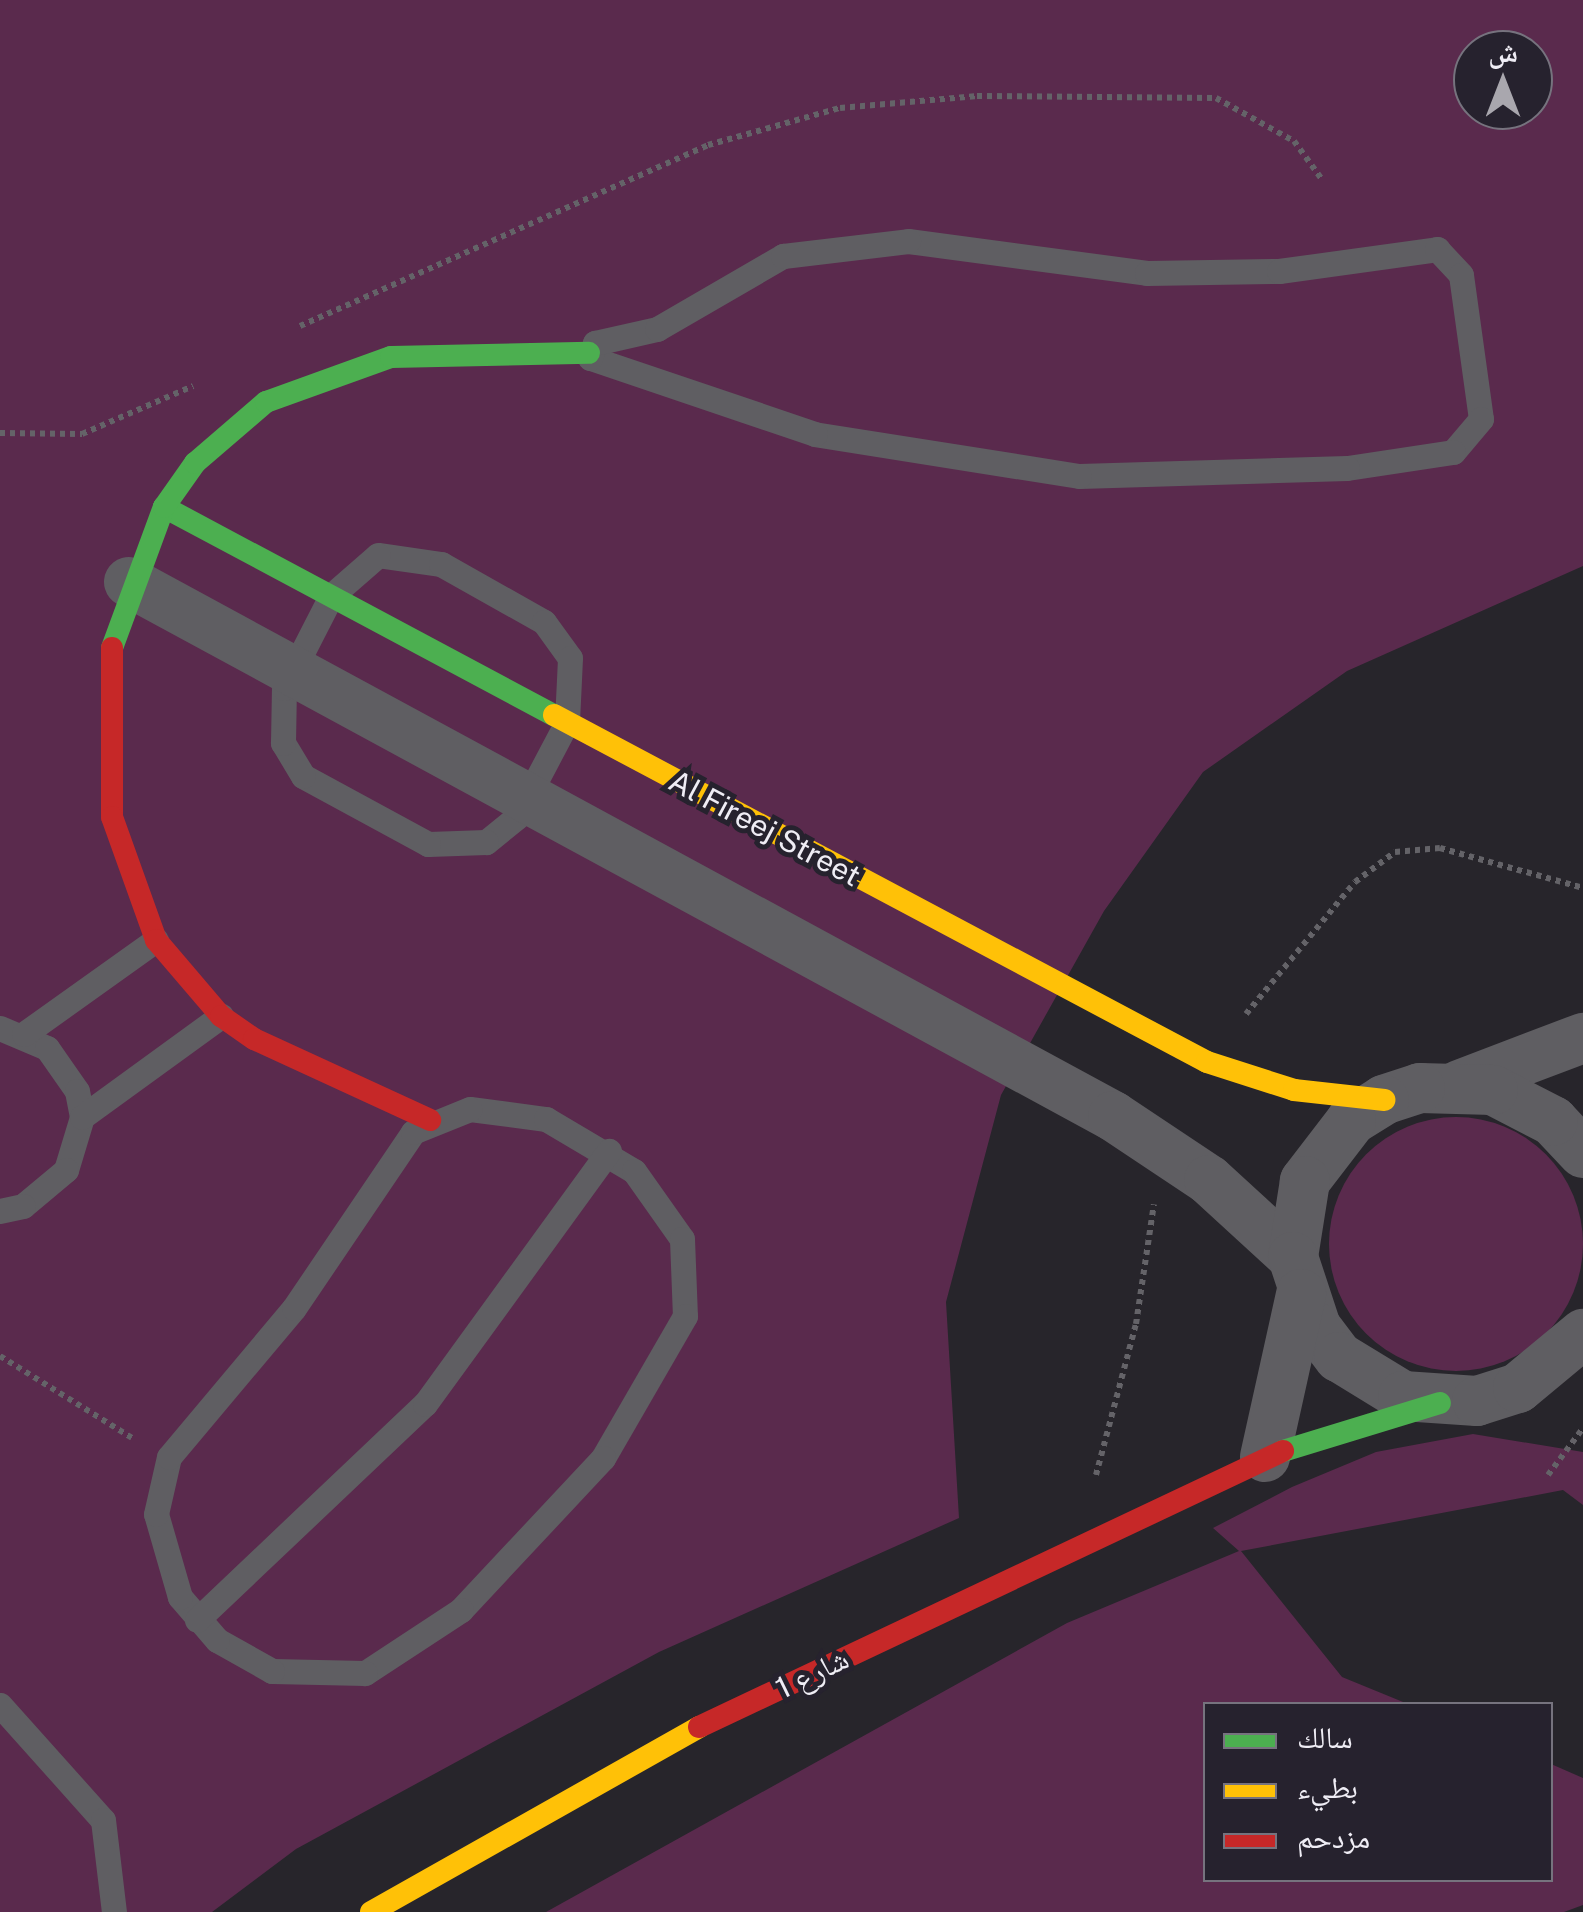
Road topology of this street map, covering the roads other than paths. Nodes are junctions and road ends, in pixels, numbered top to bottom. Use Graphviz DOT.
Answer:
graph roads {
  1 [pos="589,353"];
  2 [pos="164,507"];
  3 [pos="129,582"];
  4 [pos="330,596"];
  5 [pos="292,672"];
  6 [pos="568,722"];
  7 [pos="526,799"];
  8 [pos="156,940"];
  9 [pos="221,1016"];
  10 [pos="12,1031"];
  11 [pos="1583,1038"];
  12 [pos="1459,1085"];
  13 [pos="1384,1100"];
  14 [pos="82,1117"];
  15 [pos="430,1120"];
  16 [pos="610,1150"];
  17 [pos="1583,1153"];
  18 [pos="0,1211"];
  19 [pos="1297,1276"];
  20 [pos="1583,1334"];
  21 [pos="1561,1386"];
  22 [pos="1440,1403"];
  23 [pos="1265,1457"];
  24 [pos="197,1620"];
  25 [pos="2,1710"];
  26 [pos="114,1912"];
  27 [pos="371,1912"];
  1 -- 1 [label="lane"];
  1 -- 2 [label="street"];
  2 -- 3 [label="street"];
  2 -- 4 [label="street, Al Fireej Street"];
  3 -- 5 [label="street"];
  3 -- 8 [label="street"];
  4 -- 5 [label="lane"];
  4 -- 6 [label="street, Al Fireej Street"];
  4 -- 6 [label="lane"];
  5 -- 7 [label="street"];
  5 -- 7 [label="lane"];
  6 -- 7 [label="lane"];
  6 -- 13 [label="street, Al Fireej Street"];
  7 -- 19 [label="street"];
  8 -- 9 [label="street"];
  8 -- 10 [label="lane"];
  9 -- 14 [label="lane"];
  9 -- 15 [label="street"];
  10 -- 14 [label="lane"];
  11 -- 12 [label="street"];
  12 -- 13 [label="street"];
  12 -- 17 [label="street"];
  13 -- 19 [label="street"];
  14 -- 18 [label="lane"];
  15 -- 16 [label="lane"];
  15 -- 24 [label="lane"];
  16 -- 24 [label="lane"];
  16 -- 24 [label="lane"];
  19 -- 22 [label="street"];
  19 -- 23 [label="street"];
  20 -- 21 [label="street"];
  21 -- 22 [label="street"];
  22 -- 23 [label="street, شارع 1"];
  23 -- 27 [label="street, شارع 1"];
  25 -- 26 [label="lane"];
}
